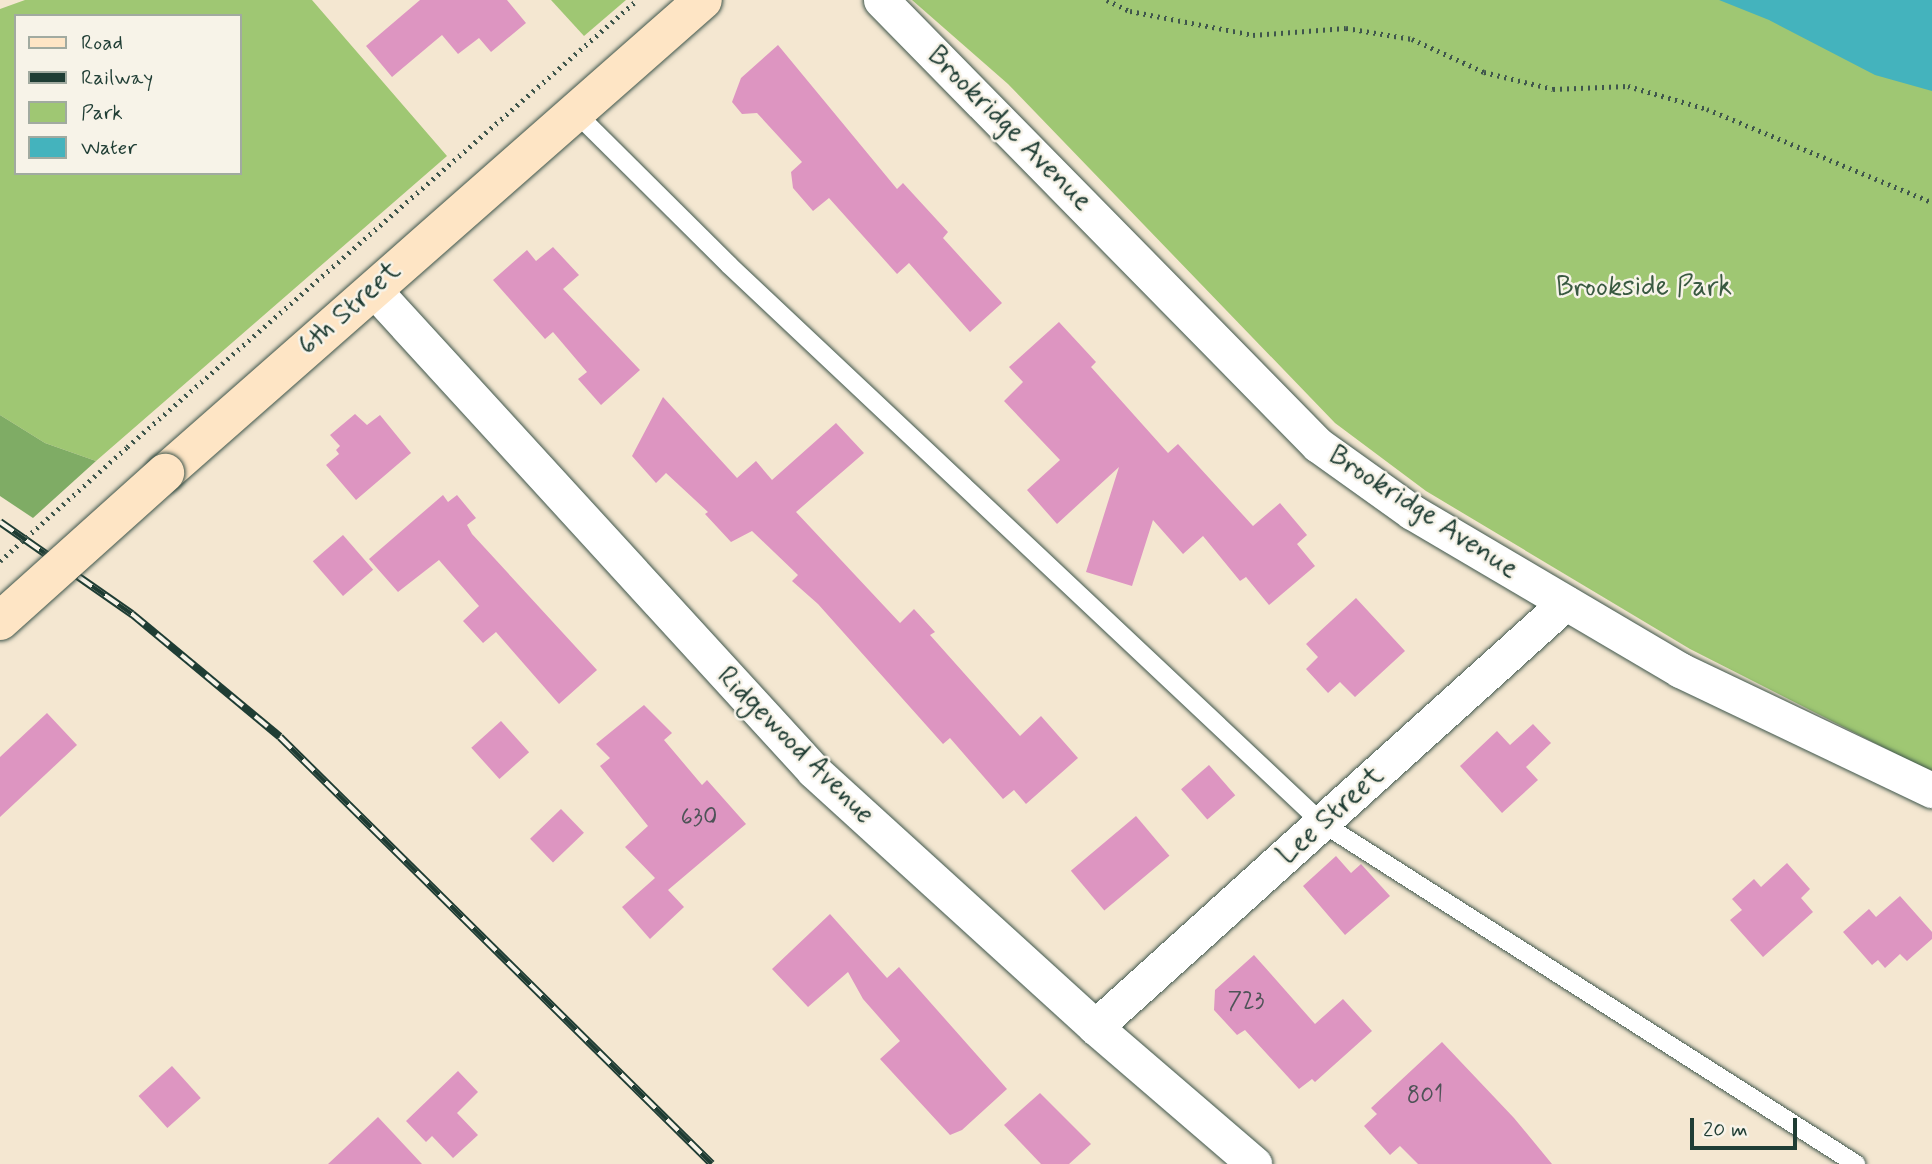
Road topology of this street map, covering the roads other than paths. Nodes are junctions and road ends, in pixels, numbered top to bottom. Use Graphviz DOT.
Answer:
graph roads {
  1 [pos="703,0"];
  2 [pos="881,0"];
  3 [pos="574,111"];
  4 [pos="373,289"];
  5 [pos="1565,603"];
  6 [pos="0,621"];
  7 [pos="1932,790"];
  8 [pos="1322,823"];
  9 [pos="1095,1027"];
  10 [pos="1254,1164"];
  11 [pos="1856,1164"];
  1 -- 3 [label="main road, 6th Street"];
  2 -- 5 [label="street, Brookridge Avenue"];
  3 -- 4 [label="main road, 6th Street"];
  3 -- 8 [label="lane"];
  4 -- 6 [label="main road, 6th Street, bridge"];
  4 -- 9 [label="street, Ridgewood Avenue"];
  5 -- 7 [label="street, Brookridge Avenue"];
  5 -- 8 [label="street, Lee Street"];
  8 -- 9 [label="street, Lee Street"];
  8 -- 11 [label="lane"];
  9 -- 10 [label="street, Ridgewood Avenue"];
}
